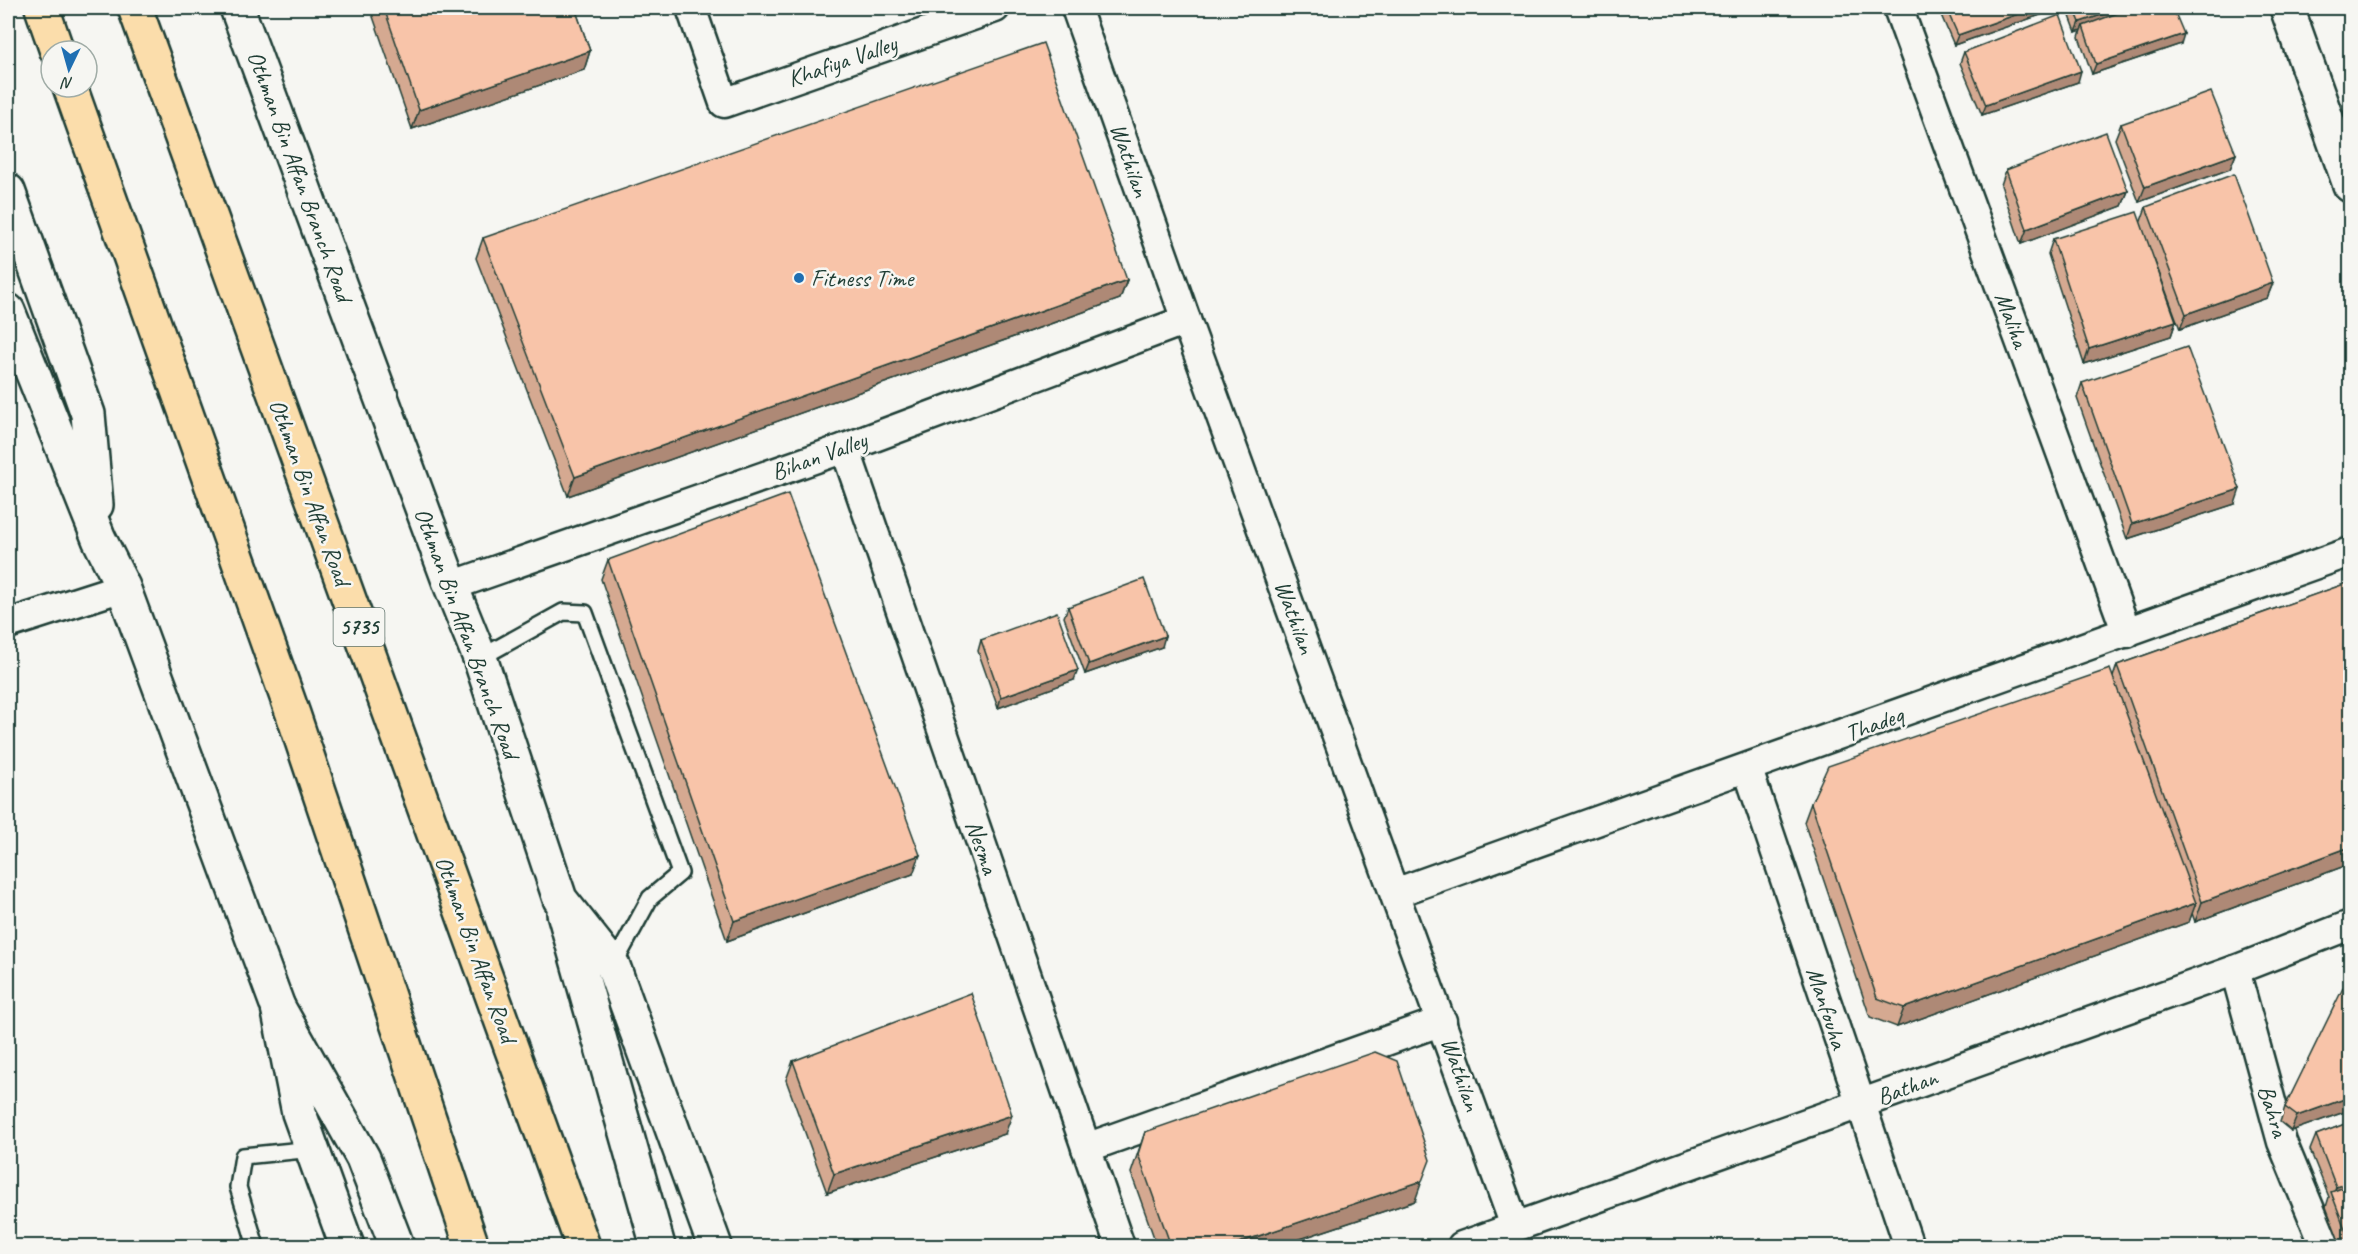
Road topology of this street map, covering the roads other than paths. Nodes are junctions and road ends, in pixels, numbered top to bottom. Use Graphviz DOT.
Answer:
graph roads {
  1 [pos="42,8"];
  2 [pos="135,8"];
  3 [pos="237,8"];
  4 [pos="691,8"];
  5 [pos="995,8"];
  6 [pos="1076,8"];
  7 [pos="1898,8"];
  8 [pos="2287,8"];
  9 [pos="53,39"];
  10 [pos="74,99"];
  11 [pos="2350,185"];
  12 [pos="8,192"];
  13 [pos="8,311"];
  14 [pos="1186,320"];
  15 [pos="845,448"];
  16 [pos="99,539"];
  17 [pos="2350,552"];
  18 [pos="451,586"];
  19 [pos="123,587"];
  20 [pos="8,624"];
  21 [pos="2127,633"];
  22 [pos="480,658"];
  23 [pos="1748,770"];
  24 [pos="1395,893"];
  25 [pos="560,899"];
  26 [pos="2350,925"];
  27 [pos="613,966"];
  28 [pos="2235,970"];
  29 [pos="278,1007"];
  30 [pos="1442,1021"];
  31 [pos="1859,1104"];
  32 [pos="1086,1148"];
  33 [pos="314,1149"];
  34 [pos="1515,1226"];
  35 [pos="256,1246"];
  36 [pos="347,1246"];
  37 [pos="397,1246"];
  38 [pos="472,1246"];
  39 [pos="584,1246"];
  40 [pos="658,1246"];
  41 [pos="715,1246"];
  42 [pos="1120,1246"];
  43 [pos="1462,1246"];
  44 [pos="1910,1246"];
  45 [pos="2325,1246"];
  1 -- 9 [label="main road"];
  2 -- 39 [label="main road, Othman Bin Affan Road / 5735"];
  3 -- 18 [label="street, Othman Bin Affan Branch Road"];
  4 -- 5 [label="street, Khafiya Valley"];
  6 -- 14 [label="street, Wathilan"];
  7 -- 21 [label="street, Maliha"];
  8 -- 11 [label="street"];
  10 -- 38 [label="main road"];
  12 -- 16 [label="street"];
  13 -- 16 [label="street"];
  14 -- 15 [label="street, Bihan Valley"];
  14 -- 24 [label="street, Wathilan"];
  15 -- 18 [label="street, Bihan Valley"];
  15 -- 32 [label="street, Nesma"];
  16 -- 19 [label="street"];
  17 -- 21 [label="street, Thadeq"];
  18 -- 22 [label="street, Othman Bin Affan Branch Road"];
  19 -- 20 [label="street"];
  19 -- 29 [label="street"];
  21 -- 23 [label="street, Thadeq"];
  22 -- 25 [label="street, Othman Bin Affan Branch Road"];
  22 -- 27 [label="lane"];
  23 -- 24 [label="street, Thadeq"];
  23 -- 31 [label="street, Manfouha"];
  24 -- 30 [label="street, Wathilan"];
  25 -- 27 [label="street, Othman Bin Affan Branch Road"];
  25 -- 40 [label="street"];
  26 -- 28 [label="street, Bathan"];
  27 -- 41 [label="street, Othman Bin Affan Branch Road"];
  28 -- 31 [label="street, Bathan"];
  28 -- 45 [label="street, Bahra"];
  29 -- 33 [label="street"];
  29 -- 37 [label="street"];
  30 -- 32 [label="street"];
  30 -- 34 [label="street, Wathilan"];
  31 -- 34 [label="street, Bathan"];
  31 -- 44 [label="street, Manfouha"];
  32 -- 42 [label="street, Nesma"];
  33 -- 35 [label="lane"];
  33 -- 36 [label="street"];
  34 -- 43 [label="street, Bathan"];
}
